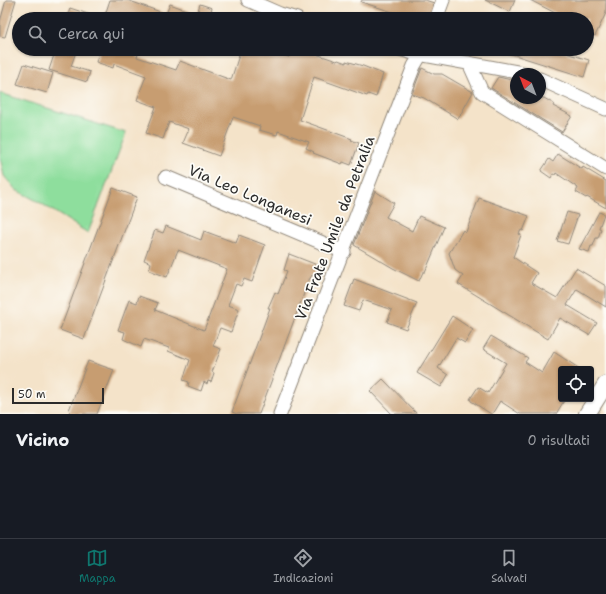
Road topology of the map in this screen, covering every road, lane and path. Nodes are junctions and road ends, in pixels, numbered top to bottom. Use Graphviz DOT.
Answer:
graph roads {
  1 [pos="248,0"];
  2 [pos="443,0"];
  3 [pos="275,12"];
  4 [pos="439,12"];
  5 [pos="420,56"];
  6 [pos="440,56"];
  7 [pos="469,63"];
  8 [pos="510,71"];
  9 [pos="546,83"];
  10 [pos="606,109"];
  11 [pos="606,169"];
  12 [pos="166,177"];
  13 [pos="344,252"];
  14 [pos="606,384"];
  15 [pos="280,414"];
  16 [pos="588,414"];
  1 -- 3 [label="street"];
  2 -- 4 [label="street"];
  5 -- 13 [label="street, Via Frate Umile da Petralia"];
  6 -- 7 [label="street"];
  7 -- 8 [label="street"];
  7 -- 11 [label="street"];
  9 -- 10 [label="street"];
  12 -- 13 [label="street, Via Leo Longanesi"];
  13 -- 15 [label="street, Via Frate Umile da Petralia"];
  14 -- 16 [label="street"];
}
